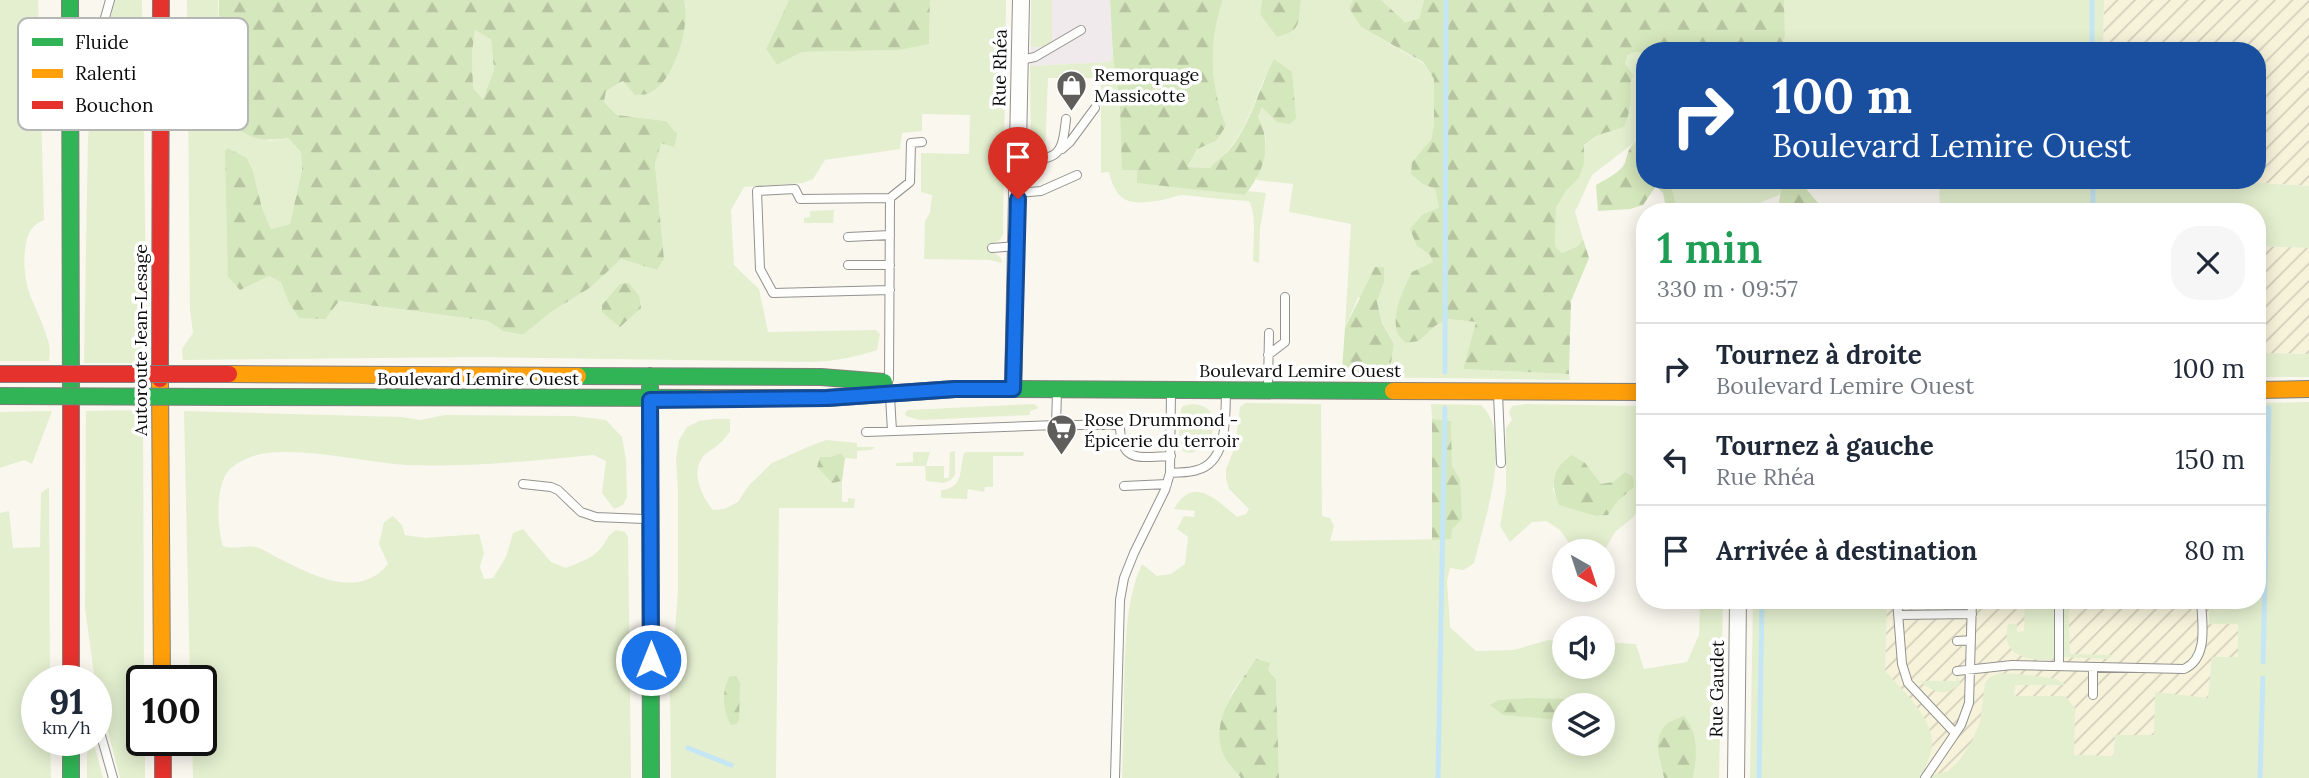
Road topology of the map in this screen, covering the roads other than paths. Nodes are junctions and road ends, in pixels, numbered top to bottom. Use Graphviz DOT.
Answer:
graph roads {
  1 [pos="68,0"];
  2 [pos="110,0"];
  3 [pos="161,0"];
  4 [pos="1021,0"];
  5 [pos="69,18"];
  6 [pos="105,18"];
  7 [pos="161,18"];
  8 [pos="1081,30"];
  9 [pos="1020,60"];
  10 [pos="1095,108"];
  11 [pos="1066,118"];
  12 [pos="70,130"];
  13 [pos="161,130"];
  14 [pos="922,142"];
  15 [pos="1057,153"];
  16 [pos="1018,161"];
  17 [pos="1077,174"];
  18 [pos="1018,193"];
  19 [pos="890,198"];
  20 [pos="890,235"];
  21 [pos="848,237"];
  22 [pos="1017,246"];
  23 [pos="992,248"];
  24 [pos="848,265"];
  25 [pos="890,265"];
  26 [pos="890,290"];
  27 [pos="1285,297"];
  28 [pos="1269,333"];
  29 [pos="1268,355"];
  30 [pos="0,374"];
  31 [pos="650,376"];
  32 [pos="890,388"];
  33 [pos="1013,389"];
  34 [pos="1057,389"];
  35 [pos="1171,389"];
  36 [pos="1226,389"];
  37 [pos="1268,389"];
  38 [pos="2309,389"];
  39 [pos="2266,390"];
  40 [pos="1497,391"];
  41 [pos="1636,392"];
  42 [pos="0,396"];
  43 [pos="650,400"];
  44 [pos="1056,425"];
  45 [pos="892,431"];
  46 [pos="866,432"];
  47 [pos="1171,456"];
  48 [pos="1501,463"];
  49 [pos="1170,473"];
  50 [pos="523,484"];
  51 [pos="1167,484"];
  52 [pos="1124,486"];
  53 [pos="650,519"];
  54 [pos="1738,609"];
  55 [pos="1897,609"];
  56 [pos="1972,609"];
  57 [pos="2059,609"];
  58 [pos="2201,609"];
  59 [pos="1972,614"];
  60 [pos="1898,615"];
  61 [pos="1971,640"];
  62 [pos="1957,641"];
  63 [pos="71,665"];
  64 [pos="162,665"];
  65 [pos="2059,666"];
  66 [pos="2093,667"];
  67 [pos="1970,670"];
  68 [pos="1957,671"];
  69 [pos="2093,695"];
  70 [pos="1955,733"];
  71 [pos="71,756"];
  72 [pos="107,756"];
  73 [pos="163,756"];
  74 [pos="71,778"];
  75 [pos="113,778"];
  76 [pos="163,778"];
  77 [pos="651,778"];
  78 [pos="1115,778"];
  79 [pos="1736,778"];
  80 [pos="1925,778"];
  1 -- 5 [label="main road"];
  2 -- 6 [label="lane"];
  3 -- 7 [label="main road, Autoroute Jean-Lesage"];
  4 -- 9 [label="street, Rue Rhéa"];
  8 -- 9 [label="lane"];
  9 -- 16 [label="street, Rue Rhéa"];
  10 -- 15 [label="lane"];
  11 -- 15 [label="lane"];
  12 -- 63 [label="main road"];
  13 -- 64 [label="main road, Autoroute Jean-Lesage"];
  14 -- 19 [label="lane"];
  15 -- 16 [label="lane"];
  16 -- 18 [label="street, Rue Rhéa"];
  17 -- 18 [label="lane"];
  18 -- 22 [label="street, Rue Rhéa"];
  19 -- 20 [label="lane"];
  19 -- 26 [label="lane"];
  20 -- 21 [label="lane"];
  20 -- 25 [label="lane"];
  22 -- 23 [label="lane"];
  22 -- 33 [label="street, Rue Rhéa"];
  24 -- 25 [label="lane"];
  25 -- 26 [label="lane"];
  26 -- 32 [label="lane"];
  27 -- 29 [label="lane"];
  28 -- 29 [label="lane"];
  29 -- 37 [label="lane"];
  30 -- 31 [label="main road, Boulevard Lemire Ouest, bridge"];
  31 -- 32 [label="main road, Boulevard Lemire Ouest"];
  31 -- 43 [label="main road"];
  32 -- 33 [label="main road, Boulevard Lemire Ouest"];
  32 -- 43 [label="main road, Boulevard Lemire Ouest"];
  32 -- 45 [label="lane"];
  33 -- 34 [label="main road, Boulevard Lemire Ouest"];
  34 -- 35 [label="main road, Boulevard Lemire Ouest"];
  34 -- 44 [label="lane"];
  35 -- 36 [label="main road, Boulevard Lemire Ouest"];
  35 -- 47 [label="lane"];
  36 -- 37 [label="main road, Boulevard Lemire Ouest"];
  36 -- 49 [label="lane"];
  37 -- 40 [label="main road, Boulevard Lemire Ouest"];
  38 -- 39 [label="main road"];
  40 -- 41 [label="main road, Boulevard Lemire Ouest"];
  40 -- 48 [label="lane"];
  42 -- 43 [label="main road, Boulevard Lemire Ouest, bridge"];
  43 -- 53 [label="main road"];
  44 -- 45 [label="lane"];
  44 -- 47 [label="lane"];
  45 -- 46 [label="lane"];
  47 -- 49 [label="lane"];
  49 -- 51 [label="lane"];
  50 -- 53 [label="lane"];
  51 -- 52 [label="lane"];
  51 -- 78 [label="lane"];
  53 -- 77 [label="main road"];
  54 -- 79 [label="street, Rue Gaudet"];
  55 -- 60 [label="lane"];
  56 -- 59 [label="lane"];
  57 -- 65 [label="lane"];
  58 -- 66 [label="lane"];
  59 -- 60 [label="lane"];
  59 -- 61 [label="lane"];
  60 -- 70 [label="lane"];
  61 -- 62 [label="lane"];
  61 -- 67 [label="lane"];
  65 -- 66 [label="lane"];
  65 -- 67 [label="lane"];
  66 -- 69 [label="lane"];
  67 -- 68 [label="lane"];
  67 -- 70 [label="lane"];
  70 -- 80 [label="lane"];
  71 -- 74 [label="main road"];
  72 -- 75 [label="lane"];
  73 -- 76 [label="main road"];
}
